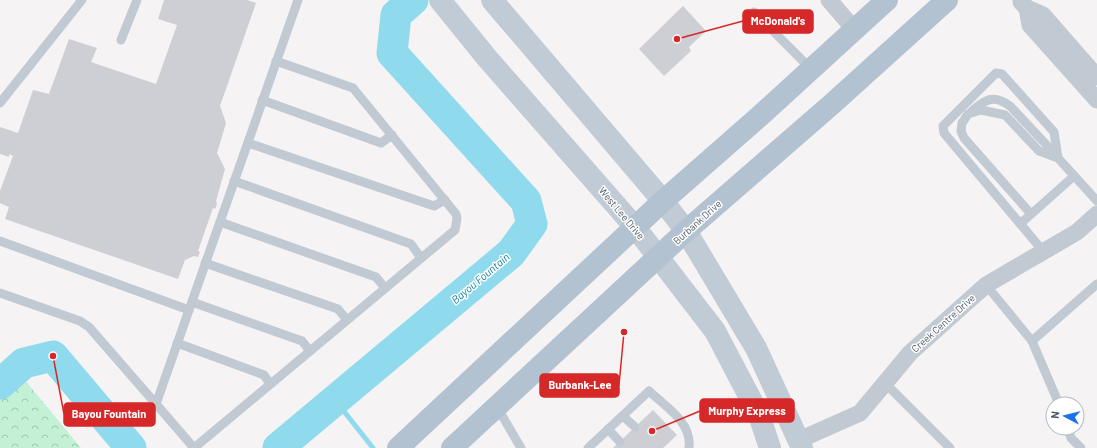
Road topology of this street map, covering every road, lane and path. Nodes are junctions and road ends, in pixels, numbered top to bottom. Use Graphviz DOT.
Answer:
graph roads {
  1 [pos="82,0"];
  2 [pos="137,0"];
  3 [pos="440,0"];
  4 [pos="492,0"];
  5 [pos="829,0"];
  6 [pos="887,0"];
  7 [pos="947,0"];
  8 [pos="296,1"];
  9 [pos="1023,4"];
  10 [pos="754,12"];
  11 [pos="854,29"];
  12 [pos="120,40"];
  13 [pos="276,61"];
  14 [pos="811,70"];
  15 [pos="1097,77"];
  16 [pos="262,100"];
  17 [pos="1097,100"];
  18 [pos="0,103"];
  19 [pos="968,114"];
  20 [pos="392,135"];
  21 [pos="248,143"];
  22 [pos="1058,158"];
  23 [pos="1074,176"];
  24 [pos="234,181"];
  25 [pos="445,200"];
  26 [pos="663,201"];
  27 [pos="1097,201"];
  28 [pos="1031,214"];
  29 [pos="1097,214"];
  30 [pos="220,222"];
  31 [pos="1020,224"];
  32 [pos="635,227"];
  33 [pos="686,231"];
  34 [pos="0,241"];
  35 [pos="1043,251"];
  36 [pos="658,257"];
  37 [pos="421,258"];
  38 [pos="205,263"];
  39 [pos="1097,284"];
  40 [pos="986,285"];
  41 [pos="385,288"];
  42 [pos="0,293"];
  43 [pos="190,306"];
  44 [pos="346,320"];
  45 [pos="1032,341"];
  46 [pos="177,343"];
  47 [pos="310,351"];
  48 [pos="884,382"];
  49 [pos="270,384"];
  50 [pos="1056,396"];
  51 [pos="156,404"];
  52 [pos="497,407"];
  53 [pos="623,416"];
  54 [pos="635,427"];
  55 [pos="608,429"];
  56 [pos="1070,436"];
  57 [pos="620,442"];
  58 [pos="800,444"];
  59 [pos="456,445"];
  60 [pos="593,446"];
  61 [pos="194,448"];
  62 [pos="398,448"];
  63 [pos="521,448"];
  64 [pos="689,448"];
  65 [pos="770,448"];
  66 [pos="950,448"];
  67 [pos="1081,448"];
  1 -- 18 [label="lane"];
  2 -- 12 [label="lane"];
  3 -- 32 [label="main road, West Lee Drive"];
  4 -- 26 [label="main road"];
  5 -- 11 [label="street"];
  6 -- 11 [label="main road"];
  7 -- 33 [label="main road, Burbank Drive"];
  8 -- 13 [label="lane"];
  9 -- 15 [label="street"];
  9 -- 17 [label="street"];
  10 -- 14 [label="lane"];
  11 -- 14 [label="main road"];
  13 -- 16 [label="lane"];
  13 -- 20 [label="lane"];
  14 -- 26 [label="main road"];
  16 -- 20 [label="lane"];
  16 -- 21 [label="lane"];
  19 -- 22 [label="lane"];
  19 -- 22 [label="lane"];
  19 -- 28 [label="lane"];
  20 -- 25 [label="lane"];
  21 -- 24 [label="lane"];
  21 -- 25 [label="lane"];
  22 -- 23 [label="lane"];
  22 -- 31 [label="lane"];
  23 -- 27 [label="lane"];
  23 -- 28 [label="lane"];
  24 -- 30 [label="lane"];
  24 -- 37 [label="lane"];
  25 -- 37 [label="lane"];
  26 -- 32 [label="main road"];
  26 -- 33 [label="main road"];
  28 -- 31 [label="lane"];
  29 -- 35 [label="street, Creek Centre Drive"];
  30 -- 38 [label="lane"];
  30 -- 41 [label="lane"];
  31 -- 35 [label="lane"];
  32 -- 36 [label="main road, West Lee Drive"];
  32 -- 62 [label="main road"];
  33 -- 36 [label="main road, Burbank Drive"];
  33 -- 58 [label="main road"];
  34 -- 43 [label="lane"];
  35 -- 40 [label="street, Creek Centre Drive"];
  36 -- 52 [label="main road, Burbank Drive"];
  36 -- 65 [label="main road, West Lee Drive"];
  37 -- 41 [label="lane"];
  38 -- 43 [label="lane"];
  38 -- 44 [label="lane"];
  39 -- 45 [label="lane"];
  40 -- 45 [label="lane"];
  40 -- 48 [label="street, Creek Centre Drive"];
  41 -- 44 [label="lane"];
  42 -- 51 [label="lane"];
  43 -- 46 [label="lane"];
  43 -- 47 [label="lane"];
  44 -- 47 [label="lane"];
  45 -- 50 [label="lane"];
  46 -- 49 [label="lane"];
  46 -- 51 [label="lane"];
  47 -- 49 [label="lane"];
  48 -- 58 [label="street, Creek Centre Drive"];
  48 -- 66 [label="lane"];
  49 -- 61 [label="lane"];
  51 -- 61 [label="lane"];
  52 -- 59 [label="main road, Burbank Drive"];
  52 -- 63 [label="lane"];
  53 -- 54 [label="lane"];
  53 -- 55 [label="lane"];
  53 -- 64 [label="lane"];
  55 -- 57 [label="lane"];
  55 -- 60 [label="lane"];
  56 -- 67 [label="lane"];
}
